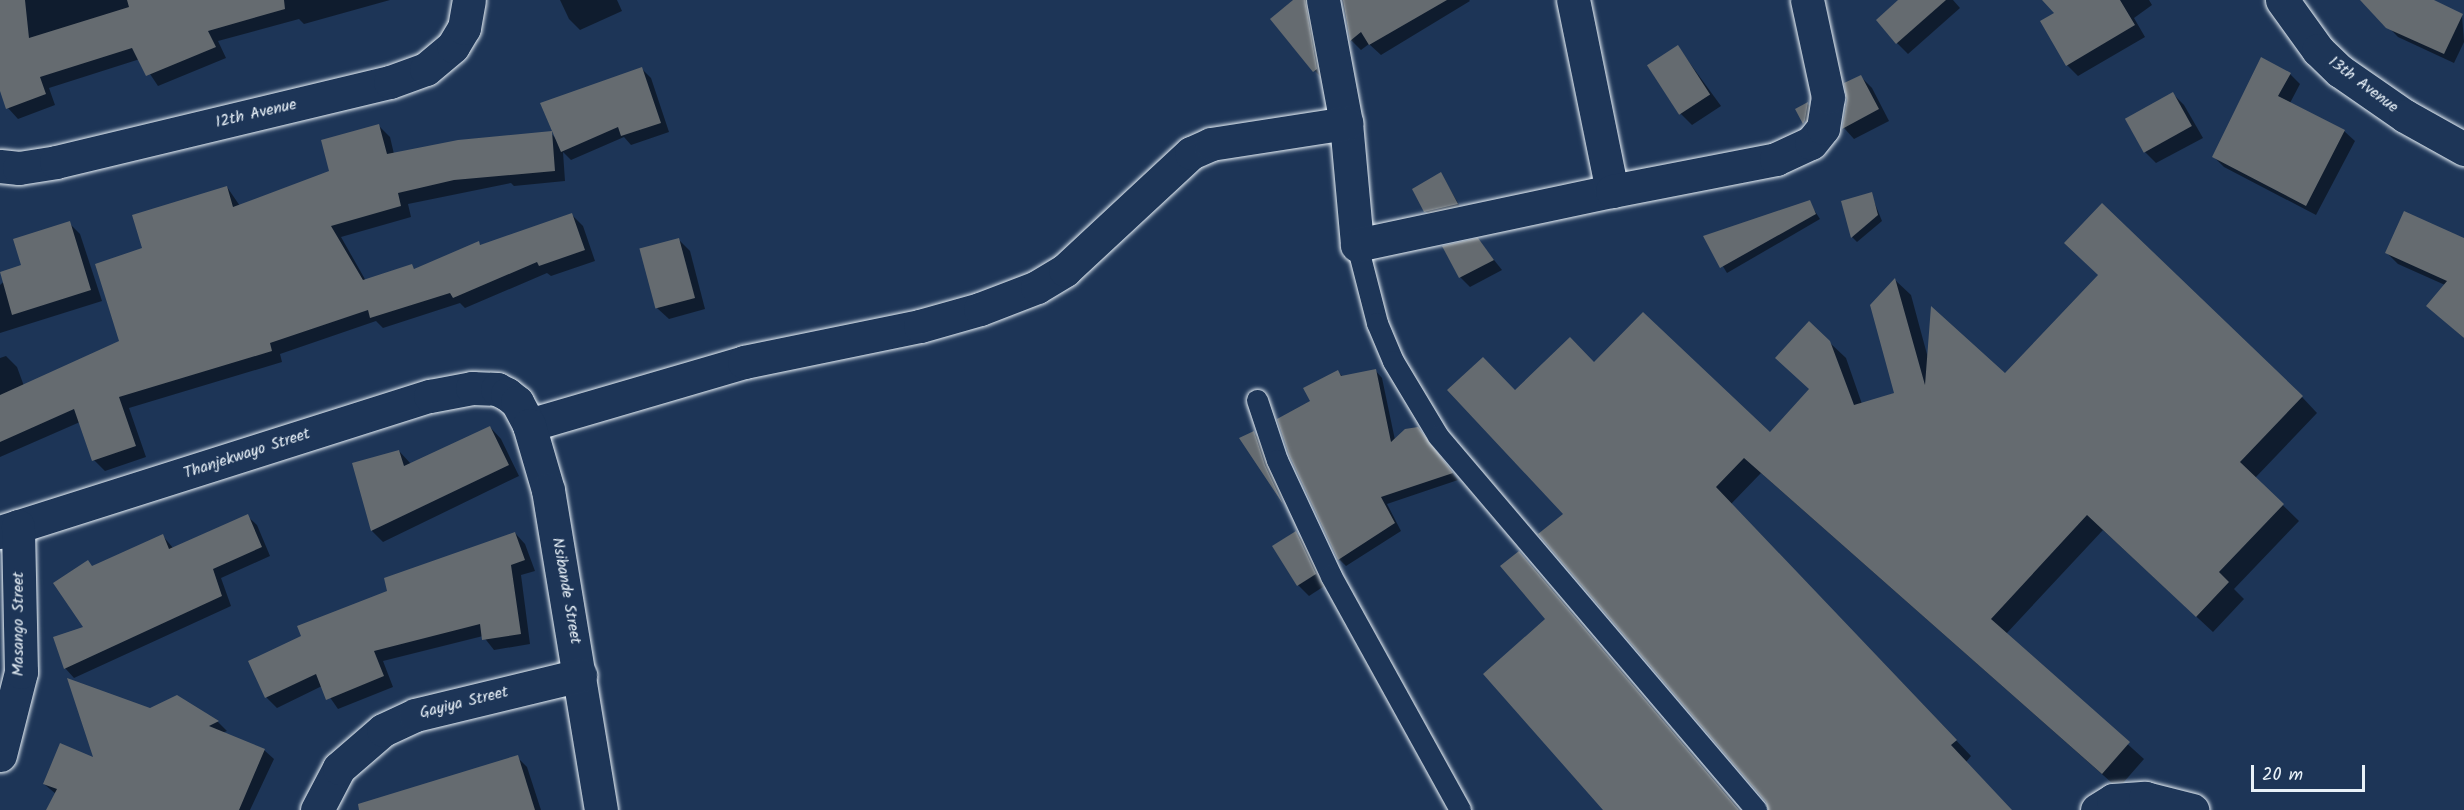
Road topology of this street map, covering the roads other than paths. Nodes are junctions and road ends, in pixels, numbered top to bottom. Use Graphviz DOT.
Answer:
graph roads {
  1 [pos="469,0"];
  2 [pos="1323,0"];
  3 [pos="1573,0"];
  4 [pos="1807,0"];
  5 [pos="2282,0"];
  6 [pos="1346,123"];
  7 [pos="2464,149"];
  8 [pos="0,166"];
  9 [pos="1612,191"];
  10 [pos="1357,245"];
  11 [pos="497,389"];
  12 [pos="1257,400"];
  13 [pos="529,425"];
  14 [pos="9,529"];
  15 [pos="580,675"];
  16 [pos="0,755"];
  17 [pos="317,810"];
  18 [pos="601,810"];
  19 [pos="1460,810"];
  20 [pos="1756,810"];
  21 [pos="2097,810"];
  22 [pos="2192,810"];
  1 -- 8 [label="street, 12th Avenue"];
  2 -- 6 [label="street"];
  3 -- 9 [label="street"];
  4 -- 9 [label="street"];
  5 -- 7 [label="street, 13th Avenue"];
  6 -- 10 [label="street"];
  6 -- 13 [label="street"];
  9 -- 10 [label="street"];
  10 -- 20 [label="lane"];
  11 -- 13 [label="street, Nsibande Street"];
  11 -- 14 [label="street, Thanjekwayo Street"];
  12 -- 19 [label="lane"];
  13 -- 15 [label="street, Nsibande Street"];
  14 -- 16 [label="street, Masango Street"];
  15 -- 17 [label="street, Gayiya Street"];
  15 -- 18 [label="street, Nsibande Street"];
  21 -- 22 [label="street"];
}
